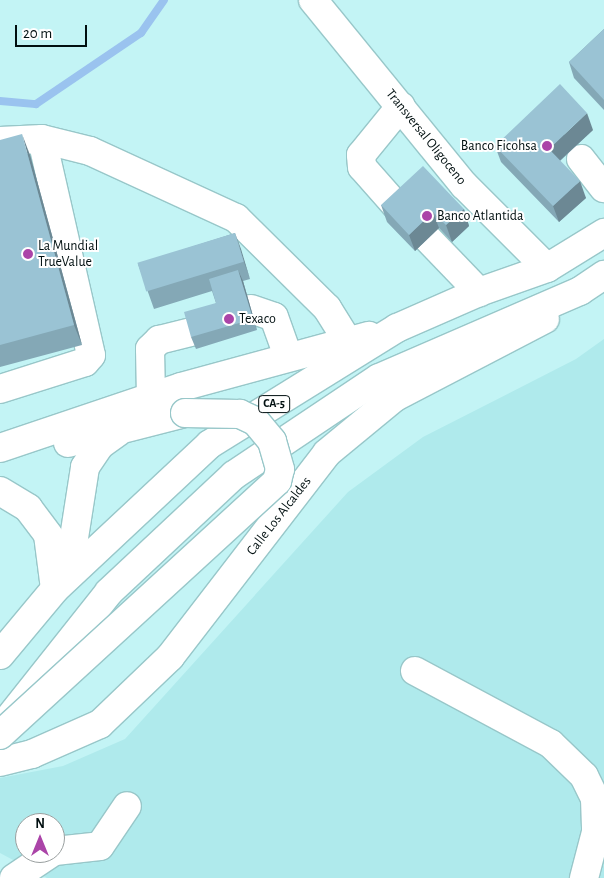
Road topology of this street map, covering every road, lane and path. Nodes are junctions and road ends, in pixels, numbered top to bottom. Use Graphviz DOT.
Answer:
graph roads {
  1 [pos="313,0"];
  2 [pos="401,106"];
  3 [pos="42,139"];
  4 [pos="0,141"];
  5 [pos="581,159"];
  6 [pos="604,188"];
  7 [pos="400,210"];
  8 [pos="604,233"];
  9 [pos="428,238"];
  10 [pos="547,268"];
  11 [pos="604,275"];
  12 [pos="580,291"];
  13 [pos="479,292"];
  14 [pos="251,309"];
  15 [pos="397,328"];
  16 [pos="190,332"];
  17 [pos="348,341"];
  18 [pos="288,356"];
  19 [pos="0,389"];
  20 [pos="151,397"];
  21 [pos="123,428"];
  22 [pos="0,448"];
  23 [pos="0,464"];
  24 [pos="0,491"];
  25 [pos="61,583"];
  26 [pos="0,655"];
  27 [pos="415,671"];
  28 [pos="0,730"];
  29 [pos="0,735"];
  30 [pos="0,762"];
  31 [pos="127,806"];
  32 [pos="65,850"];
  33 [pos="38,863"];
  34 [pos="19,877"];
  35 [pos="584,878"];
  1 -- 2 [label="main road, Transversal Oligoceno"];
  2 -- 7 [label="main road"];
  2 -- 10 [label="main road, Transversal Oligoceno"];
  3 -- 4 [label="main road"];
  3 -- 17 [label="main road"];
  3 -- 19 [label="main road"];
  5 -- 6 [label="main road"];
  8 -- 10 [label="main road, CA-5"];
  9 -- 13 [label="main road"];
  10 -- 13 [label="main road, CA-5"];
  11 -- 12 [label="main road, CA-5"];
  12 -- 28 [label="main road, CA-5"];
  12 -- 30 [label="main road, Calle Los Alcaldes"];
  13 -- 15 [label="main road, CA-5"];
  14 -- 18 [label="main road"];
  15 -- 17 [label="main road"];
  15 -- 25 [label="main road, CA-5"];
  16 -- 20 [label="main road"];
  17 -- 18 [label="main road"];
  18 -- 20 [label="main road"];
  20 -- 22 [label="main road"];
  21 -- 23 [label="main road"];
  21 -- 25 [label="main road"];
  21 -- 29 [label="main road, bridge"];
  24 -- 25 [label="main road"];
  25 -- 26 [label="main road, CA-5"];
  27 -- 35 [label="main road"];
  31 -- 32 [label="main road"];
  33 -- 34 [label="main road"];
}
